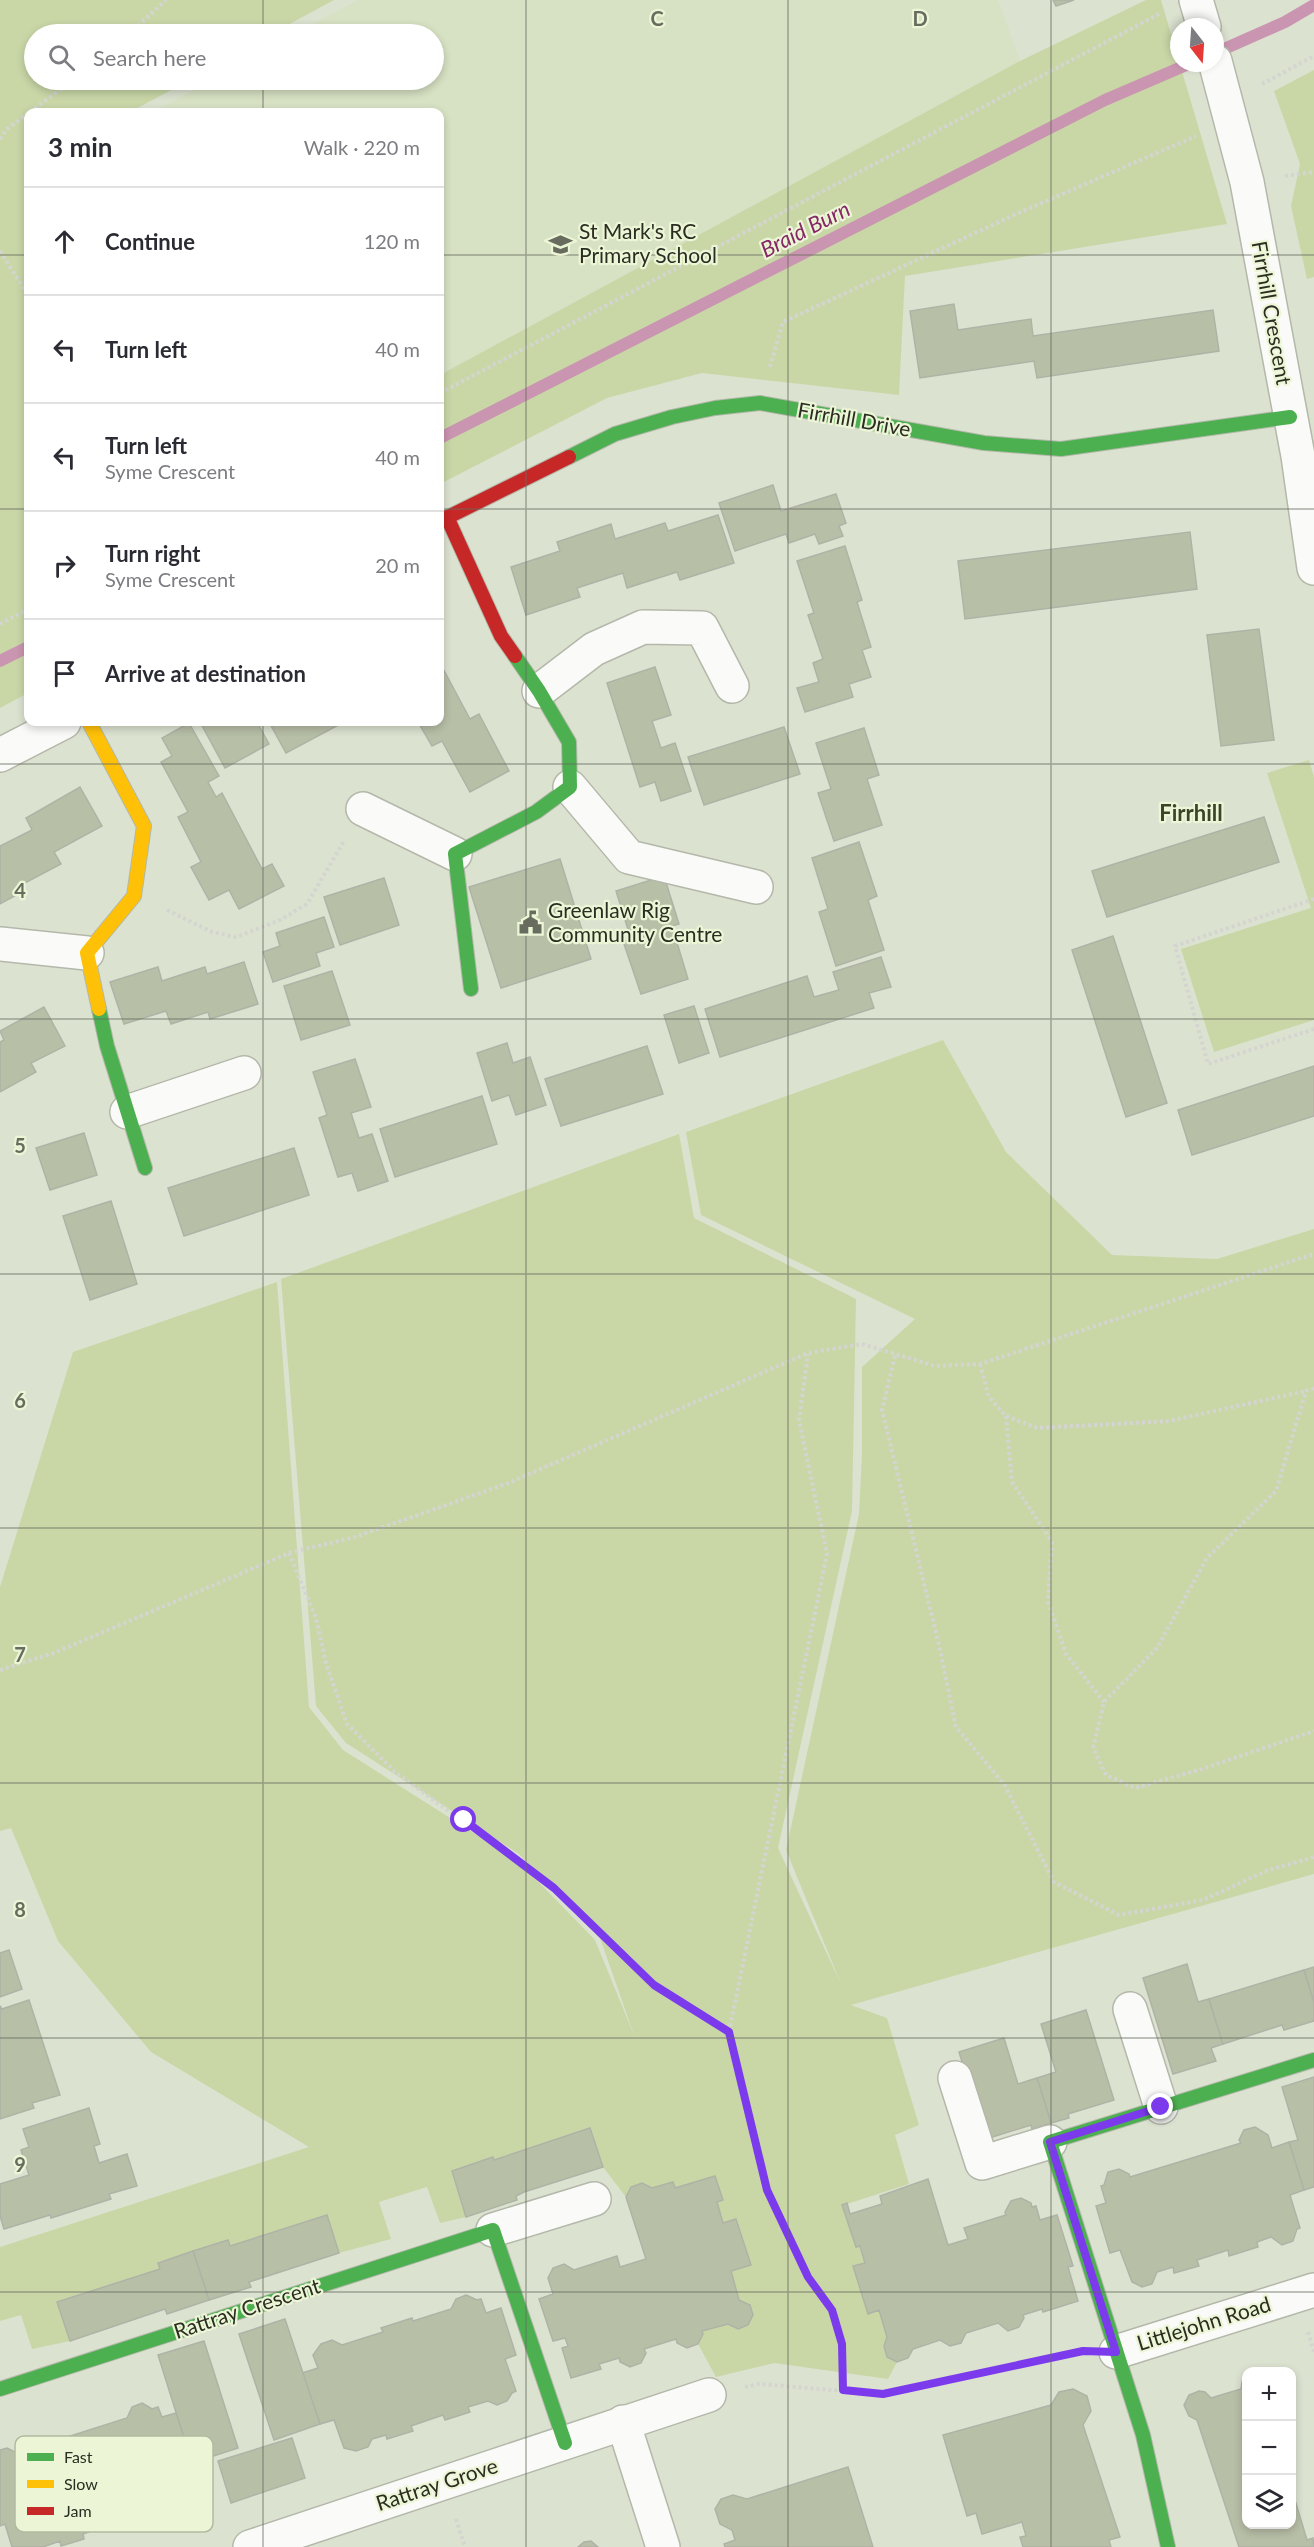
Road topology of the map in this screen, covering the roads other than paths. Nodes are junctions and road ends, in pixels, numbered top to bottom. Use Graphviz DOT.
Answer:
graph roads {
  1 [pos="1196,0"];
  2 [pos="1201,18"];
  3 [pos="1218,72"];
  4 [pos="1290,417"];
  5 [pos="444,519"];
  6 [pos="444,521"];
  7 [pos="1314,568"];
  8 [pos="732,686"];
  9 [pos="539,691"];
  10 [pos="56,726"];
  11 [pos="91,726"];
  12 [pos="0,754"];
  13 [pos="570,787"];
  14 [pos="363,809"];
  15 [pos="455,854"];
  16 [pos="756,887"];
  17 [pos="0,944"];
  18 [pos="87,953"];
  19 [pos="471,989"];
  20 [pos="244,1073"];
  21 [pos="127,1112"];
  22 [pos="145,1168"];
  23 [pos="1130,2009"];
  24 [pos="1314,2060"];
  25 [pos="955,2078"];
  26 [pos="1161,2107"];
  27 [pos="1050,2142"];
  28 [pos="594,2199"];
  29 [pos="494,2230"];
  30 [pos="1314,2290"];
  31 [pos="1116,2352"];
  32 [pos="0,2389"];
  33 [pos="709,2395"];
  34 [pos="623,2422"];
  35 [pos="565,2443"];
  36 [pos="250,2547"];
  37 [pos="663,2547"];
  38 [pos="1168,2547"];
  1 -- 2 [label="street"];
  3 -- 4 [label="street, Firrhill Crescent"];
  4 -- 5 [label="street, Firrhill Drive"];
  4 -- 7 [label="street, Firrhill Crescent"];
  6 -- 9 [label="street"];
  8 -- 9 [label="street"];
  9 -- 13 [label="street"];
  10 -- 12 [label="street"];
  11 -- 18 [label="street"];
  13 -- 15 [label="street"];
  13 -- 16 [label="street"];
  14 -- 15 [label="street"];
  15 -- 19 [label="street"];
  17 -- 18 [label="street"];
  18 -- 21 [label="street"];
  20 -- 21 [label="street"];
  21 -- 22 [label="street"];
  23 -- 26 [label="street"];
  24 -- 26 [label="street"];
  25 -- 27 [label="street"];
  26 -- 27 [label="street"];
  27 -- 31 [label="street"];
  28 -- 29 [label="street, Rattray Crescent"];
  29 -- 32 [label="street, Rattray Crescent"];
  29 -- 35 [label="street"];
  30 -- 31 [label="street, Littlejohn Road"];
  31 -- 38 [label="street, Littlejohn Road"];
  33 -- 34 [label="street, Rattray Grove"];
  34 -- 35 [label="street, Rattray Grove"];
  34 -- 37 [label="street"];
  35 -- 36 [label="street, Rattray Grove"];
}
